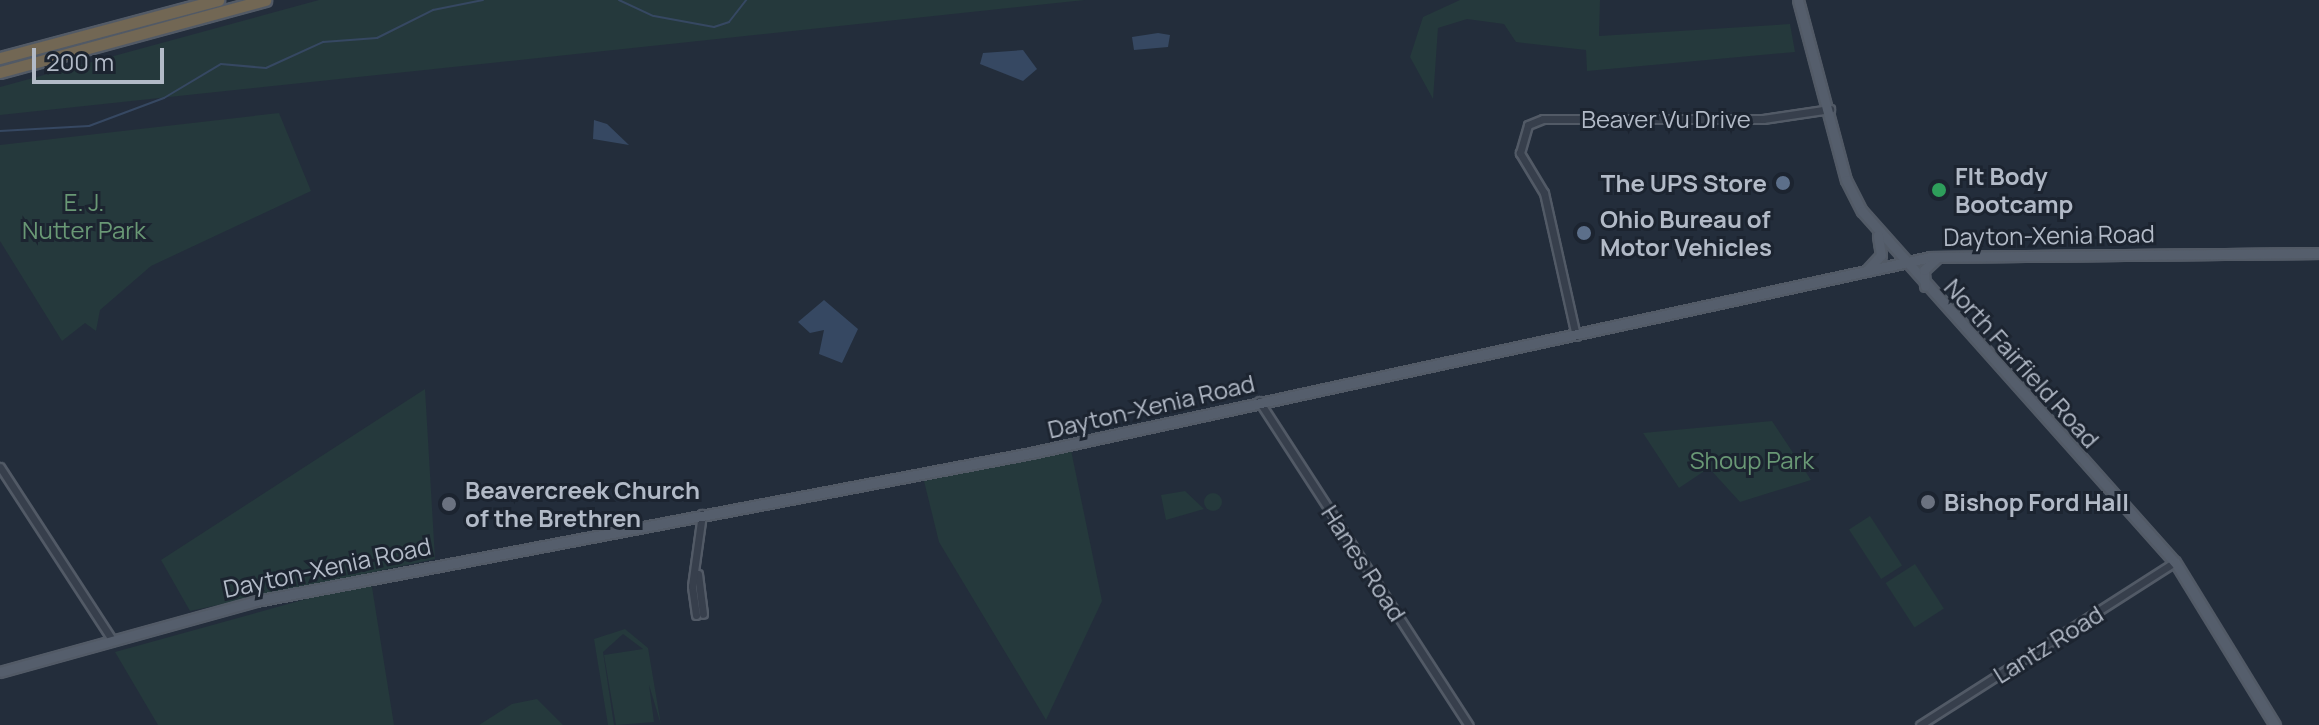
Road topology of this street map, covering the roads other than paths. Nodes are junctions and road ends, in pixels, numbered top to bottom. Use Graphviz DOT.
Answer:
graph roads {
  1 [pos="218,0"];
  2 [pos="265,0"];
  3 [pos="1798,0"];
  4 [pos="0,58"];
  5 [pos="0,72"];
  6 [pos="1830,109"];
  7 [pos="1878,235"];
  8 [pos="2319,253"];
  9 [pos="1941,255"];
  10 [pos="1903,263"];
  11 [pos="1865,272"];
  12 [pos="1925,286"];
  13 [pos="1576,336"];
  14 [pos="1259,401"];
  15 [pos="0,467"];
  16 [pos="702,514"];
  17 [pos="2175,562"];
  18 [pos="700,615"];
  19 [pos="113,641"];
  20 [pos="0,672"];
  21 [pos="1469,725"];
  22 [pos="1920,725"];
  23 [pos="2275,725"];
  1 -- 4 [label="highway"];
  2 -- 5 [label="highway"];
  3 -- 6 [label="main road, North Fairfield Road"];
  6 -- 7 [label="main road, North Fairfield Road"];
  6 -- 13 [label="street, Beaver Vu Drive"];
  7 -- 10 [label="main road, North Fairfield Road"];
  7 -- 11 [label="main road"];
  8 -- 9 [label="main road, Dayton-Xenia Road"];
  9 -- 10 [label="main road, Dayton-Xenia Road"];
  9 -- 12 [label="main road"];
  10 -- 11 [label="main road, Dayton-Xenia Road"];
  10 -- 12 [label="main road, North Fairfield Road"];
  11 -- 13 [label="main road, Dayton-Xenia Road"];
  12 -- 17 [label="main road, North Fairfield Road"];
  13 -- 14 [label="main road, Dayton-Xenia Road"];
  14 -- 16 [label="main road, Dayton-Xenia Road"];
  14 -- 21 [label="street, Hanes Road"];
  15 -- 19 [label="street"];
  16 -- 18 [label="street"];
  16 -- 19 [label="main road, Dayton-Xenia Road"];
  17 -- 22 [label="street, Lantz Road"];
  17 -- 23 [label="main road, North Fairfield Road"];
  19 -- 20 [label="main road, Dayton-Xenia Road"];
}
